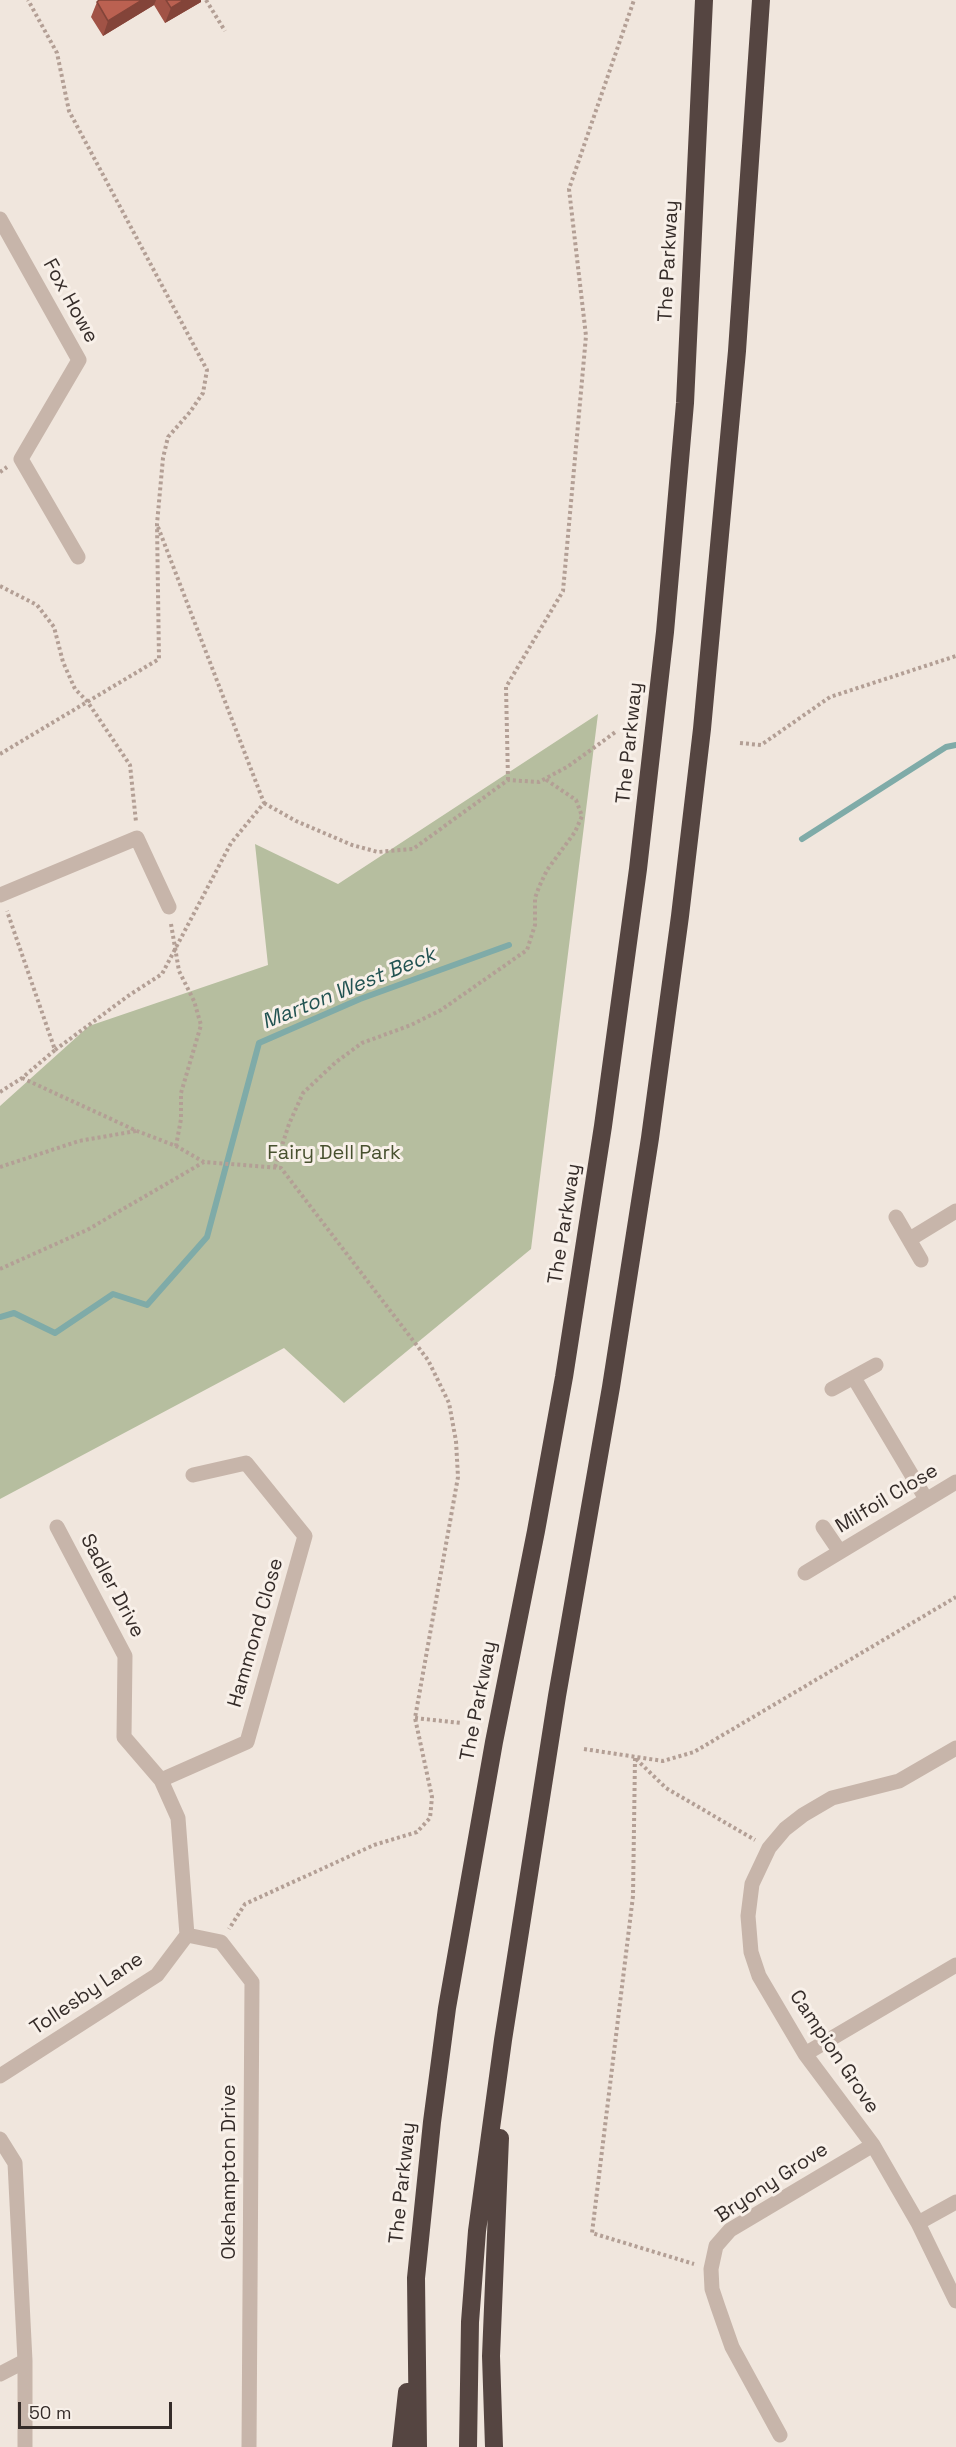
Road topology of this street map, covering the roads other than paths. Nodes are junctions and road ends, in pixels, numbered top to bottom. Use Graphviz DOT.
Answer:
graph roads {
  1 [pos="704,0"];
  2 [pos="761,0"];
  3 [pos="0,219"];
  4 [pos="78,557"];
  5 [pos="1,894"];
  6 [pos="169,906"];
  7 [pos="956,1211"];
  8 [pos="896,1217"];
  9 [pos="910,1239"];
  10 [pos="921,1260"];
  11 [pos="876,1365"];
  12 [pos="854,1378"];
  13 [pos="832,1389"];
  14 [pos="194,1475"];
  15 [pos="956,1482"];
  16 [pos="926,1499"];
  17 [pos="57,1527"];
  18 [pos="823,1527"];
  19 [pos="840,1552"];
  20 [pos="806,1573"];
  21 [pos="956,1748"];
  22 [pos="161,1780"];
  23 [pos="187,1935"];
  24 [pos="956,1965"];
  25 [pos="503,2040"];
  26 [pos="805,2054"];
  27 [pos="0,2076"];
  28 [pos="0,2139"];
  29 [pos="873,2145"];
  30 [pos="956,2202"];
  31 [pos="918,2223"];
  32 [pos="956,2301"];
  33 [pos="416,2321"];
  34 [pos="25,2361"];
  35 [pos="0,2374"];
  36 [pos="780,2435"];
  37 [pos="26,2447"];
  38 [pos="249,2447"];
  39 [pos="401,2447"];
  40 [pos="418,2447"];
  41 [pos="468,2447"];
  42 [pos="494,2447"];
  1 -- 33 [label="highway, The Parkway"];
  2 -- 25 [label="highway"];
  3 -- 4 [label="street, Fox Howe"];
  5 -- 6 [label="street"];
  7 -- 9 [label="street"];
  8 -- 9 [label="street"];
  9 -- 10 [label="street"];
  11 -- 12 [label="street"];
  12 -- 13 [label="street"];
  12 -- 16 [label="street"];
  14 -- 22 [label="street, Hammond Close"];
  15 -- 16 [label="street, Milfoil Close"];
  16 -- 19 [label="street, Milfoil Close"];
  17 -- 22 [label="street, Sadler Drive"];
  18 -- 19 [label="street, Milfoil Close"];
  19 -- 20 [label="street, Milfoil Close"];
  21 -- 26 [label="street, Campion Grove"];
  22 -- 23 [label="street, Sadler Drive"];
  23 -- 27 [label="street, Tollesby Lane"];
  23 -- 38 [label="street, Okehampton Drive"];
  24 -- 26 [label="street"];
  25 -- 41 [label="highway"];
  25 -- 42 [label="highway"];
  26 -- 29 [label="street, Campion Grove"];
  28 -- 34 [label="street"];
  29 -- 31 [label="street, Campion Grove"];
  29 -- 36 [label="street, Bryony Grove"];
  30 -- 31 [label="street"];
  31 -- 32 [label="street, Campion Grove"];
  33 -- 39 [label="highway"];
  33 -- 40 [label="highway, The Parkway"];
  34 -- 35 [label="street"];
  34 -- 37 [label="street"];
}
